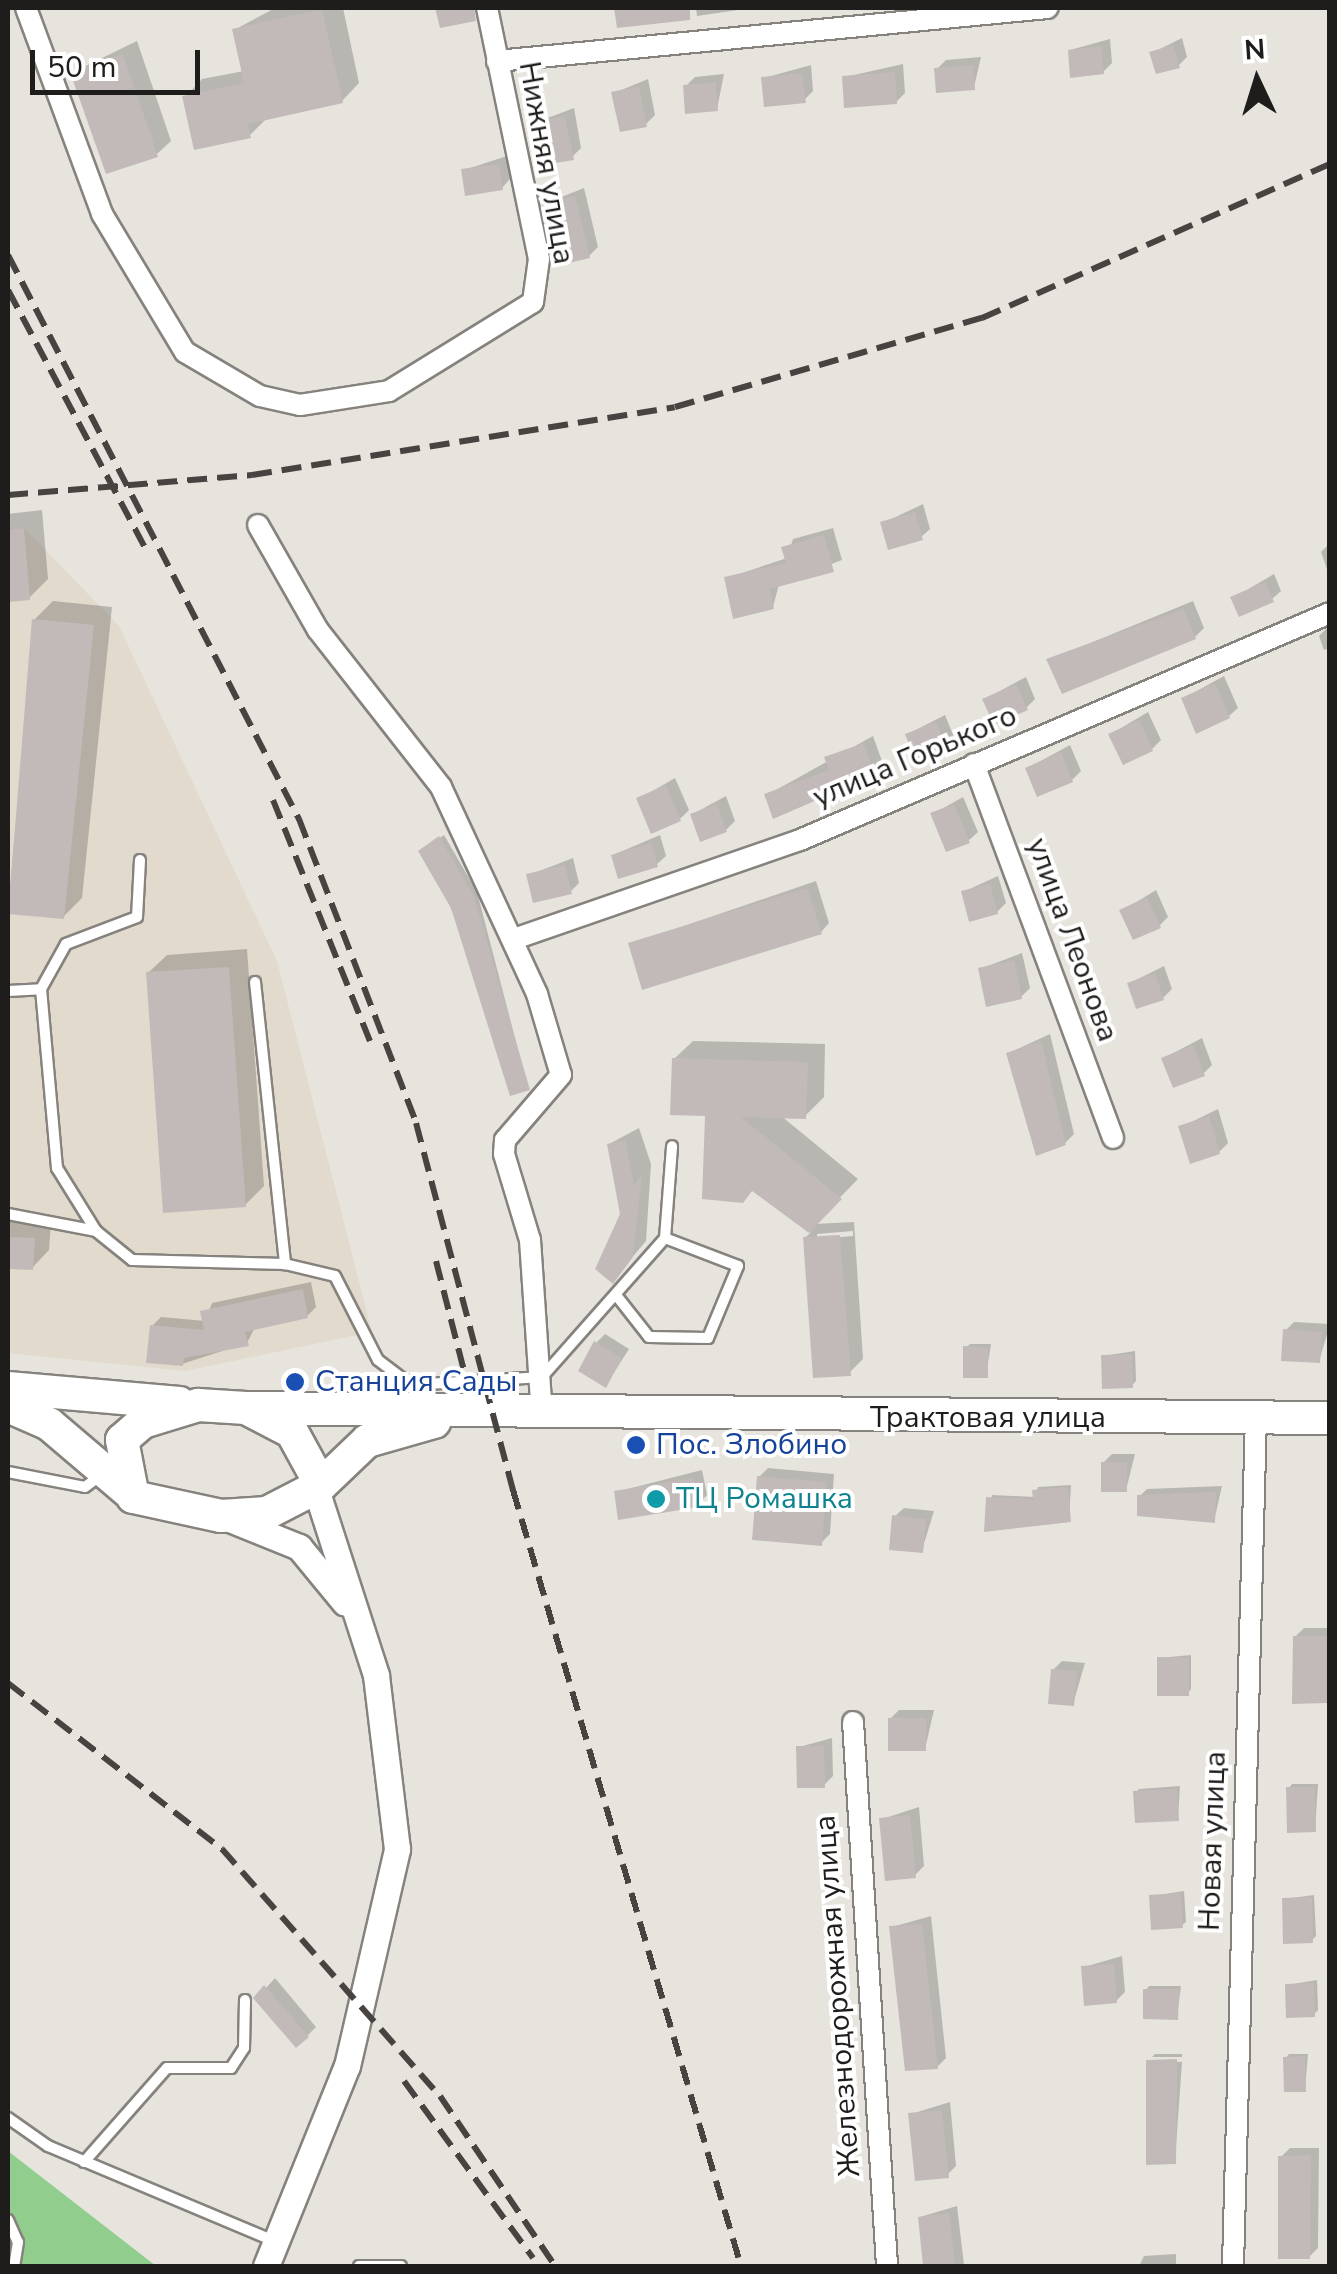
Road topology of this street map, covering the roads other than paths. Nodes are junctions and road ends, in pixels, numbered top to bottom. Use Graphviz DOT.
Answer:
graph roads {
  1 [pos="26,8"];
  2 [pos="487,8"];
  3 [pos="1047,8"];
  4 [pos="497,61"];
  5 [pos="258,526"];
  6 [pos="1330,613"];
  7 [pos="974,764"];
  8 [pos="140,860"];
  9 [pos="517,938"];
  10 [pos="255,982"];
  11 [pos="41,989"];
  12 [pos="8,992"];
  13 [pos="1113,1138"];
  14 [pos="672,1146"];
  15 [pos="8,1214"];
  16 [pos="96,1230"];
  17 [pos="665,1238"];
  18 [pos="285,1264"];
  19 [pos="616,1296"];
  20 [pos="542,1378"];
  21 [pos="8,1388"];
  22 [pos="198,1404"];
  23 [pos="8,1406"];
  24 [pos="246,1408"];
  25 [pos="467,1412"];
  26 [pos="542,1415"];
  27 [pos="1256,1418"];
  28 [pos="1330,1418"];
  29 [pos="108,1470"];
  30 [pos="8,1472"];
  31 [pos="318,1487"];
  32 [pos="133,1497"];
  33 [pos="220,1516"];
  34 [pos="360,1623"];
  35 [pos="853,1722"];
  36 [pos="245,2000"];
  37 [pos="8,2118"];
  38 [pos="84,2162"];
  39 [pos="8,2220"];
  40 [pos="271,2254"];
  41 [pos="14,2266"];
  42 [pos="359,2266"];
  43 [pos="401,2266"];
  44 [pos="886,2266"];
  45 [pos="1233,2266"];
  1 -- 4 [label="street, Нижняя улица"];
  2 -- 4 [label="street, Нижняя улица"];
  3 -- 4 [label="street"];
  5 -- 9 [label="street"];
  6 -- 7 [label="street, улица Горького"];
  7 -- 9 [label="street, улица Горького"];
  7 -- 13 [label="street, улица Леонова"];
  8 -- 11 [label="lane"];
  9 -- 20 [label="street"];
  10 -- 18 [label="lane"];
  11 -- 12 [label="lane"];
  11 -- 16 [label="lane"];
  14 -- 17 [label="lane"];
  15 -- 16 [label="lane"];
  16 -- 18 [label="lane"];
  17 -- 19 [label="lane"];
  17 -- 19 [label="lane"];
  18 -- 20 [label="lane"];
  19 -- 20 [label="lane"];
  20 -- 26 [label="street"];
  21 -- 22 [label="highway, Трактовая улица"];
  22 -- 24 [label="highway, Трактовая улица"];
  22 -- 32 [label="highway"];
  23 -- 29 [label="highway"];
  24 -- 25 [label="highway, Трактовая улица"];
  24 -- 31 [label="highway"];
  25 -- 26 [label="highway, Трактовая улица"];
  25 -- 31 [label="highway"];
  26 -- 27 [label="highway, Трактовая улица"];
  27 -- 28 [label="highway, Трактовая улица"];
  27 -- 45 [label="street, Новая улица"];
  29 -- 30 [label="lane"];
  29 -- 32 [label="highway"];
  31 -- 33 [label="highway"];
  31 -- 34 [label="street"];
  32 -- 33 [label="highway"];
  33 -- 34 [label="street"];
  34 -- 40 [label="street"];
  35 -- 44 [label="street, Железнодорожная улица"];
  36 -- 38 [label="lane"];
  37 -- 38 [label="lane"];
  38 -- 40 [label="lane"];
  39 -- 41 [label="lane"];
  42 -- 43 [label="lane"];
}
